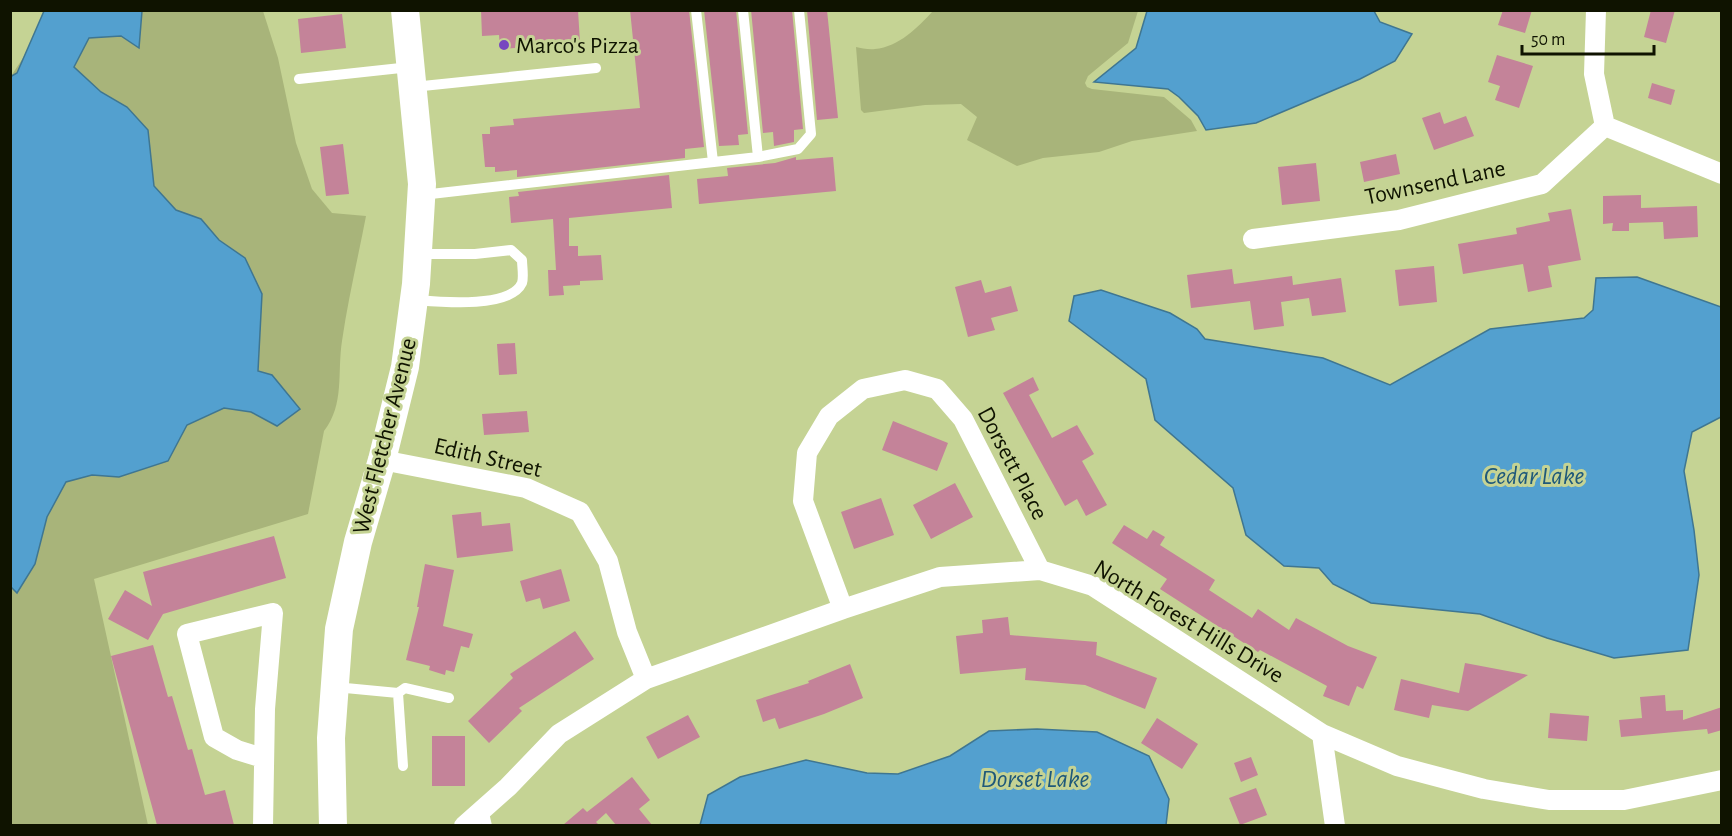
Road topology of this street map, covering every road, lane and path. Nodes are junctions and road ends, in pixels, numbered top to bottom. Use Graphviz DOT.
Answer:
graph roads {
  1 [pos="405,10"];
  2 [pos="696,10"];
  3 [pos="743,10"];
  4 [pos="799,10"];
  5 [pos="1596,10"];
  6 [pos="596,68"];
  7 [pos="412,77"];
  8 [pos="299,79"];
  9 [pos="1605,126"];
  10 [pos="758,157"];
  11 [pos="713,162"];
  12 [pos="1722,174"];
  13 [pos="422,195"];
  14 [pos="1253,238"];
  15 [pos="418,254"];
  16 [pos="414,300"];
  17 [pos="382,460"];
  18 [pos="1040,570"];
  19 [pos="843,609"];
  20 [pos="646,679"];
  21 [pos="335,687"];
  22 [pos="398,693"];
  23 [pos="449,698"];
  24 [pos="1322,734"];
  25 [pos="263,758"];
  26 [pos="403,766"];
  27 [pos="1722,780"];
  28 [pos="485,817"];
  29 [pos="263,825"];
  30 [pos="333,825"];
  31 [pos="464,825"];
  32 [pos="1335,825"];
  1 -- 7 [label="main road, West Fletcher Avenue"];
  2 -- 11 [label="lane"];
  3 -- 10 [label="lane"];
  4 -- 10 [label="lane"];
  5 -- 9 [label="street"];
  6 -- 7 [label="lane"];
  7 -- 8 [label="lane"];
  7 -- 13 [label="main road, West Fletcher Avenue"];
  9 -- 12 [label="street"];
  9 -- 14 [label="street, Townsend Lane"];
  10 -- 11 [label="lane"];
  11 -- 13 [label="lane"];
  13 -- 15 [label="main road, West Fletcher Avenue"];
  15 -- 16 [label="main road, West Fletcher Avenue"];
  15 -- 16 [label="lane"];
  16 -- 17 [label="main road, West Fletcher Avenue"];
  17 -- 20 [label="street, Edith Street"];
  17 -- 21 [label="main road, West Fletcher Avenue"];
  18 -- 19 [label="street, North Forest Hills Drive"];
  18 -- 19 [label="street, Dorsett Place"];
  18 -- 24 [label="street, North Forest Hills Drive"];
  19 -- 20 [label="street, North Forest Hills Drive"];
  20 -- 28 [label="street, North Forest Hills Drive"];
  21 -- 22 [label="lane"];
  21 -- 30 [label="main road, West Fletcher Avenue"];
  22 -- 23 [label="lane"];
  22 -- 26 [label="lane"];
  24 -- 27 [label="street, North Forest Hills Drive"];
  24 -- 32 [label="street"];
  25 -- 25 [label="street"];
  25 -- 29 [label="street"];
  28 -- 31 [label="street, North Forest Hills Drive"];
}
